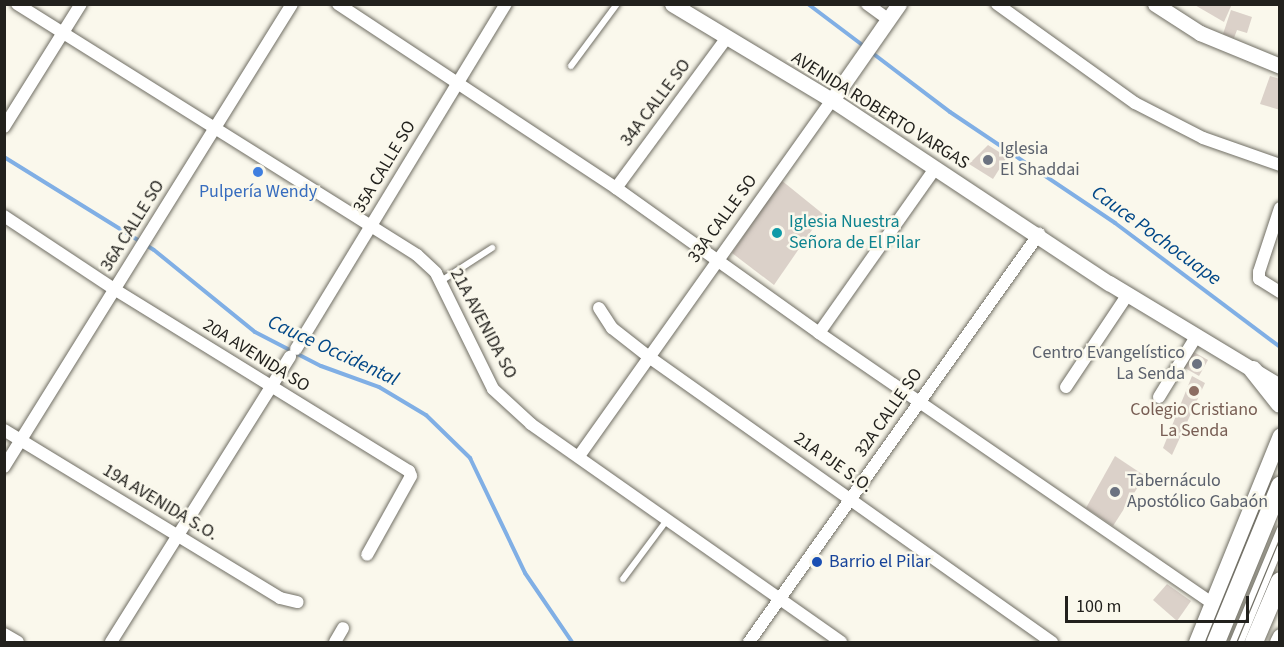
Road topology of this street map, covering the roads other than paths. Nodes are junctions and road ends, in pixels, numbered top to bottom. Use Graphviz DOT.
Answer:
graph roads {
  1 [pos="17,4"];
  2 [pos="81,4"];
  3 [pos="292,4"];
  4 [pos="338,4"];
  5 [pos="506,4"];
  6 [pos="617,4"];
  7 [pos="672,4"];
  8 [pos="867,4"];
  9 [pos="899,4"];
  10 [pos="997,4"];
  11 [pos="1155,4"];
  12 [pos="889,20"];
  13 [pos="64,33"];
  14 [pos="726,39"];
  15 [pos="571,66"];
  16 [pos="1280,66"];
  17 [pos="457,82"];
  18 [pos="832,100"];
  19 [pos="4,127"];
  20 [pos="216,127"];
  21 [pos="1280,165"];
  22 [pos="934,170"];
  23 [pos="615,188"];
  24 [pos="1280,208"];
  25 [pos="4,216"];
  26 [pos="372,225"];
  27 [pos="1039,234"];
  28 [pos="492,248"];
  29 [pos="718,259"];
  30 [pos="441,281"];
  31 [pos="114,290"];
  32 [pos="1280,292"];
  33 [pos="1128,294"];
  34 [pos="600,308"];
  35 [pos="819,333"];
  36 [pos="1194,340"];
  37 [pos="649,357"];
  38 [pos="1253,370"];
  39 [pos="1280,386"];
  40 [pos="1066,387"];
  41 [pos="272,388"];
  42 [pos="1159,397"];
  43 [pos="919,399"];
  44 [pos="1280,404"];
  45 [pos="4,430"];
  46 [pos="1280,435"];
  47 [pos="21,441"];
  48 [pos="579,456"];
  49 [pos="4,467"];
  50 [pos="1280,486"];
  51 [pos="852,498"];
  52 [pos="667,520"];
  53 [pos="1280,529"];
  54 [pos="178,534"];
  55 [pos="1280,548"];
  56 [pos="367,555"];
  57 [pos="623,579"];
  58 [pos="1280,581"];
  59 [pos="780,598"];
  60 [pos="298,602"];
  61 [pos="1212,603"];
  62 [pos="343,628"];
  63 [pos="4,634"];
  64 [pos="1280,636"];
  65 [pos="18,642"];
  66 [pos="111,642"];
  67 [pos="335,642"];
  68 [pos="749,642"];
  69 [pos="841,642"];
  70 [pos="1052,642"];
  71 [pos="1196,642"];
  72 [pos="1214,642"];
  73 [pos="1233,642"];
  74 [pos="1251,642"];
  75 [pos="1277,642"];
  1 -- 13 [label="street, 21A AVENIDA SO"];
  2 -- 13 [label="street"];
  3 -- 20 [label="street, 36A CALLE SO"];
  4 -- 17 [label="street"];
  5 -- 17 [label="street, 35A CALLE SO"];
  6 -- 15 [label="lane"];
  7 -- 14 [label="street, AVENIDA ROBERTO VARGAS"];
  8 -- 12 [label="street"];
  9 -- 12 [label="street, 33A CALLE SO"];
  10 -- 21 [label="street"];
  11 -- 16 [label="street"];
  12 -- 18 [label="street, 33A CALLE SO"];
  13 -- 19 [label="street"];
  13 -- 20 [label="street, 21A AVENIDA SO"];
  14 -- 18 [label="street, AVENIDA ROBERTO VARGAS"];
  14 -- 23 [label="street, 34A CALLE SO"];
  17 -- 23 [label="street"];
  17 -- 26 [label="street, 35A CALLE SO"];
  18 -- 22 [label="street, AVENIDA ROBERTO VARGAS"];
  18 -- 29 [label="street, 33A CALLE SO"];
  20 -- 26 [label="street, 21A AVENIDA SO"];
  20 -- 31 [label="street, 36A CALLE SO"];
  22 -- 27 [label="street, AVENIDA ROBERTO VARGAS"];
  22 -- 35 [label="street"];
  23 -- 29 [label="street"];
  24 -- 32 [label="street"];
  25 -- 31 [label="street, 20A AVENIDA SO"];
  26 -- 30 [label="street, 21A AVENIDA SO"];
  26 -- 41 [label="street, 35A CALLE SO"];
  27 -- 33 [label="street, AVENIDA ROBERTO VARGAS"];
  27 -- 43 [label="street, 32A CALLE SO"];
  28 -- 30 [label="lane"];
  29 -- 35 [label="street"];
  29 -- 37 [label="street, 33A CALLE SO"];
  30 -- 48 [label="street, 21A AVENIDA SO"];
  31 -- 41 [label="street, 20A AVENIDA SO"];
  31 -- 47 [label="street, 36A CALLE SO"];
  33 -- 38 [label="street, AVENIDA ROBERTO VARGAS"];
  33 -- 40 [label="street"];
  34 -- 37 [label="street, 21A PJE S.O."];
  35 -- 43 [label="street"];
  36 -- 42 [label="street"];
  37 -- 48 [label="street, 33A CALLE SO"];
  37 -- 51 [label="street, 21A PJE S.O."];
  38 -- 39 [label="street, AVENIDA ROBERTO VARGAS"];
  38 -- 44 [label="main road"];
  41 -- 54 [label="street"];
  41 -- 56 [label="street, 20A AVENIDA SO"];
  43 -- 51 [label="street, 32A CALLE SO"];
  43 -- 61 [label="street"];
  45 -- 47 [label="street, 19A AVENIDA S.O."];
  46 -- 61 [label="street"];
  47 -- 49 [label="street, 36A CALLE SO"];
  47 -- 54 [label="street, 19A AVENIDA S.O."];
  48 -- 52 [label="street, 21A AVENIDA SO"];
  50 -- 72 [label="main road"];
  51 -- 59 [label="street, 32A CALLE SO"];
  51 -- 70 [label="street, 21A PJE S.O."];
  52 -- 57 [label="lane"];
  52 -- 59 [label="street, 21A AVENIDA SO"];
  53 -- 73 [label="lane"];
  54 -- 60 [label="street, 19A AVENIDA S.O."];
  54 -- 66 [label="street"];
  55 -- 74 [label="lane"];
  58 -- 74 [label="main road"];
  59 -- 68 [label="street, 32A CALLE SO"];
  59 -- 69 [label="street, 21A AVENIDA SO"];
  61 -- 71 [label="street"];
  62 -- 67 [label="street"];
  63 -- 65 [label="street"];
  64 -- 75 [label="street"];
}
